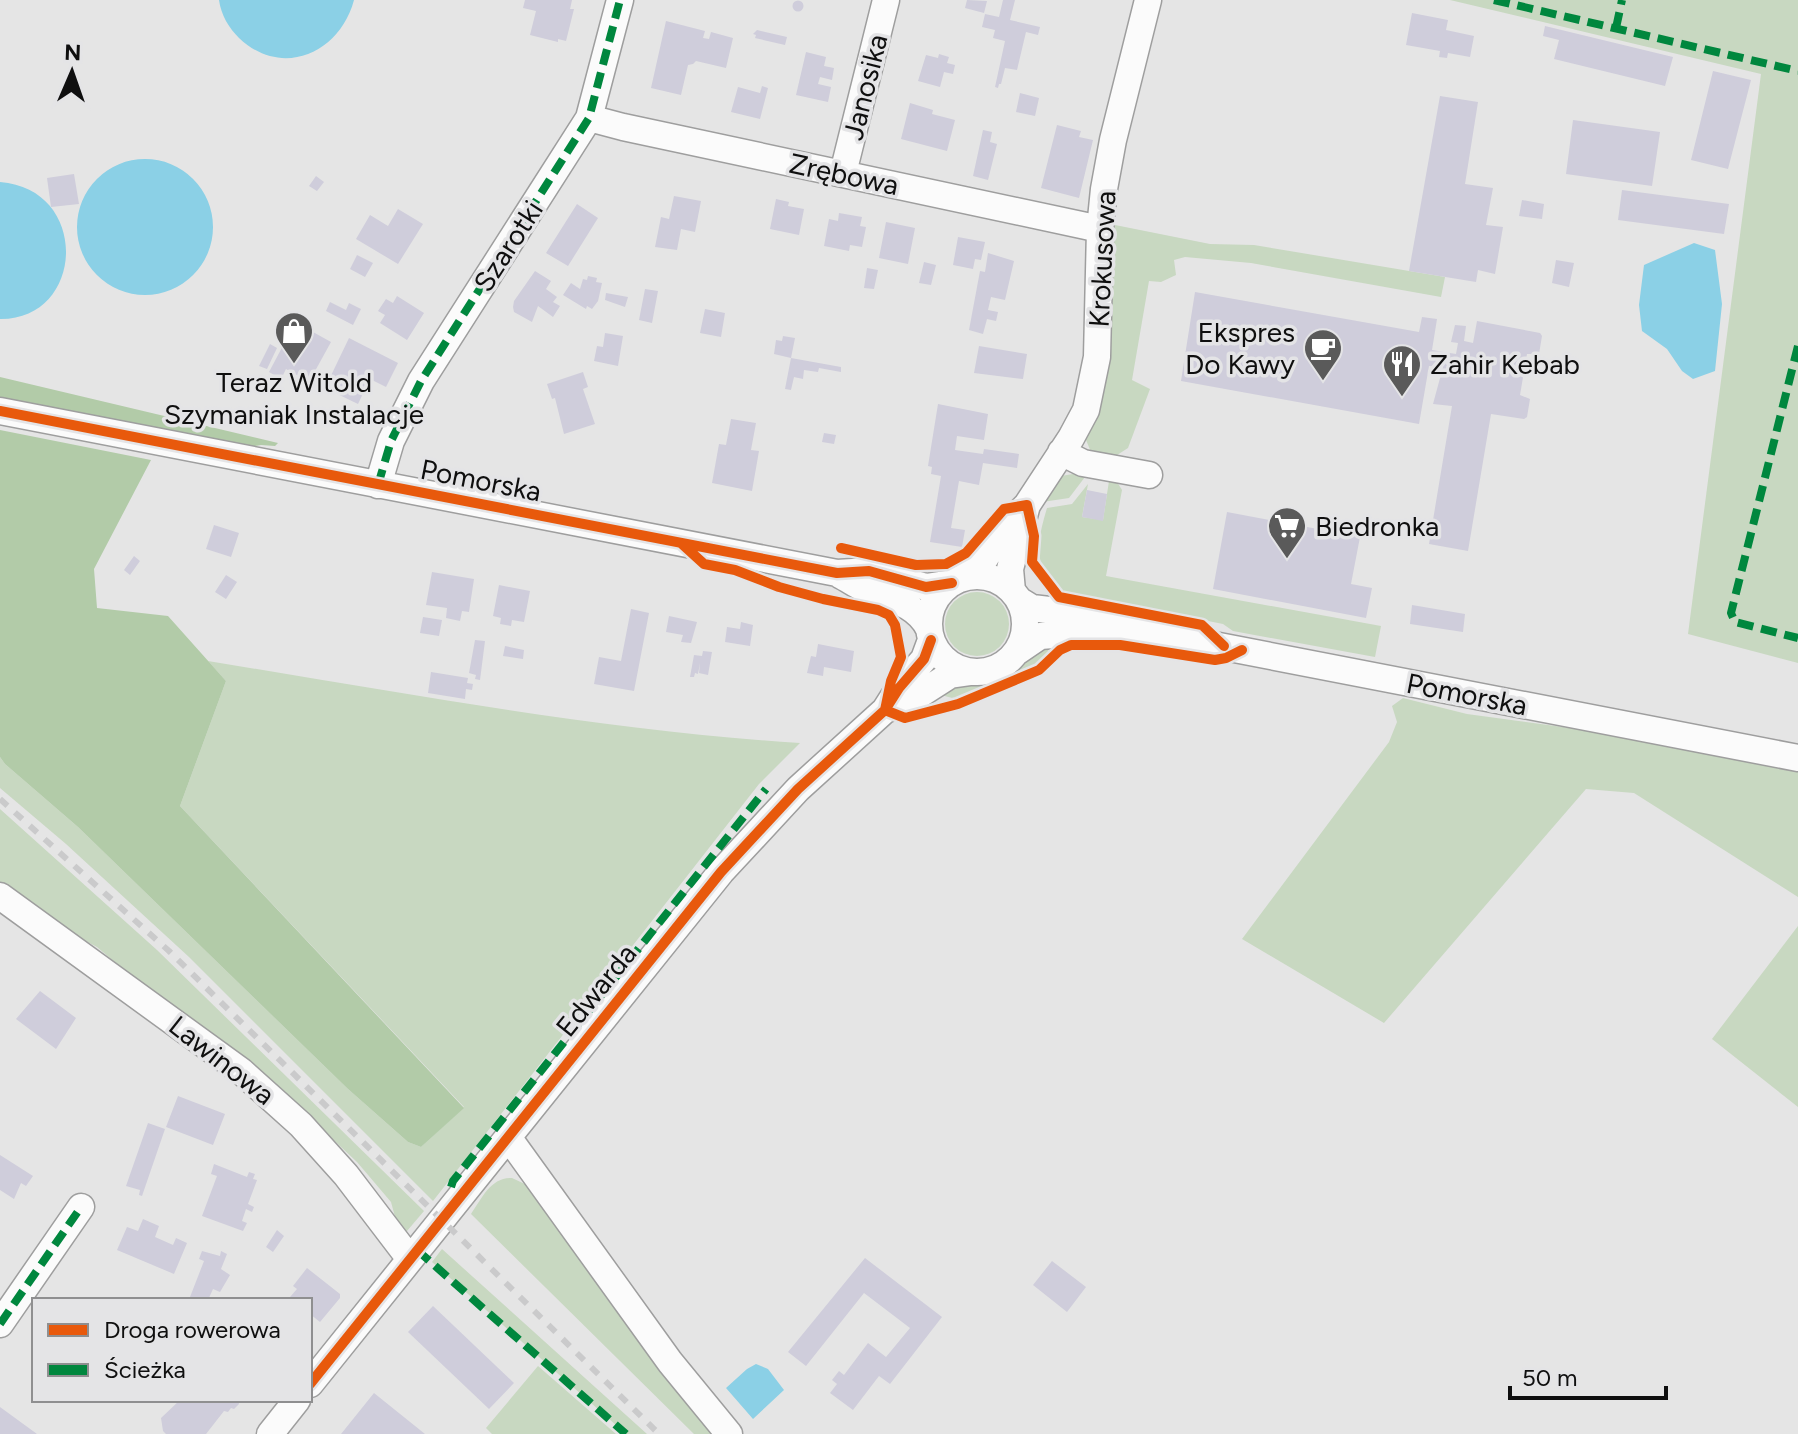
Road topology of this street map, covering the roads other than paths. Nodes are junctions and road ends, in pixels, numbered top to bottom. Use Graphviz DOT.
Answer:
graph roads {
  1 [pos="620,0"];
  2 [pos="886,0"];
  3 [pos="1148,0"];
  4 [pos="589,118"];
  5 [pos="843,173"];
  6 [pos="1100,229"];
  7 [pos="0,411"];
  8 [pos="1061,452"];
  9 [pos="1149,475"];
  10 [pos="378,485"];
  11 [pos="1027,505"];
  12 [pos="837,573"];
  13 [pos="957,580"];
  14 [pos="1016,595"];
  15 [pos="1136,630"];
  16 [pos="930,634"];
  17 [pos="1018,651"];
  18 [pos="971,672"];
  19 [pos="885,710"];
  20 [pos="1798,758"];
  21 [pos="0,896"];
  22 [pos="508,1137"];
  23 [pos="81,1207"];
  24 [pos="410,1259"];
  25 [pos="0,1324"];
  26 [pos="312,1382"];
  27 [pos="295,1402"];
  28 [pos="270,1434"];
  29 [pos="729,1434"];
  1 -- 4 [label="street, Szarotki"];
  2 -- 5 [label="street, Janosika"];
  3 -- 6 [label="street, Krokusowa"];
  4 -- 5 [label="street, Zrębowa"];
  4 -- 10 [label="street, Szarotki"];
  5 -- 6 [label="street, Zrębowa"];
  6 -- 8 [label="street, Krokusowa"];
  7 -- 10 [label="street, Pomorska"];
  8 -- 9 [label="street"];
  8 -- 11 [label="street, Krokusowa"];
  10 -- 12 [label="street, Pomorska"];
  11 -- 13 [label="street, Krokusowa"];
  11 -- 14 [label="street, Krokusowa"];
  12 -- 13 [label="street, Pomorska"];
  12 -- 16 [label="street, Pomorska"];
  13 -- 14 [label="street"];
  13 -- 16 [label="street"];
  14 -- 15 [label="street, Pomorska"];
  14 -- 17 [label="street"];
  15 -- 17 [label="street, Pomorska"];
  15 -- 20 [label="street, Pomorska"];
  16 -- 18 [label="street"];
  16 -- 19 [label="street, Edwarda"];
  17 -- 18 [label="street"];
  18 -- 19 [label="street, Edwarda"];
  19 -- 22 [label="street, Edwarda"];
  21 -- 24 [label="street, Lawinowa"];
  22 -- 24 [label="street, Edwarda"];
  22 -- 29 [label="street"];
  23 -- 25 [label="street"];
  24 -- 26 [label="street, Edwarda"];
  27 -- 28 [label="street"];
}
